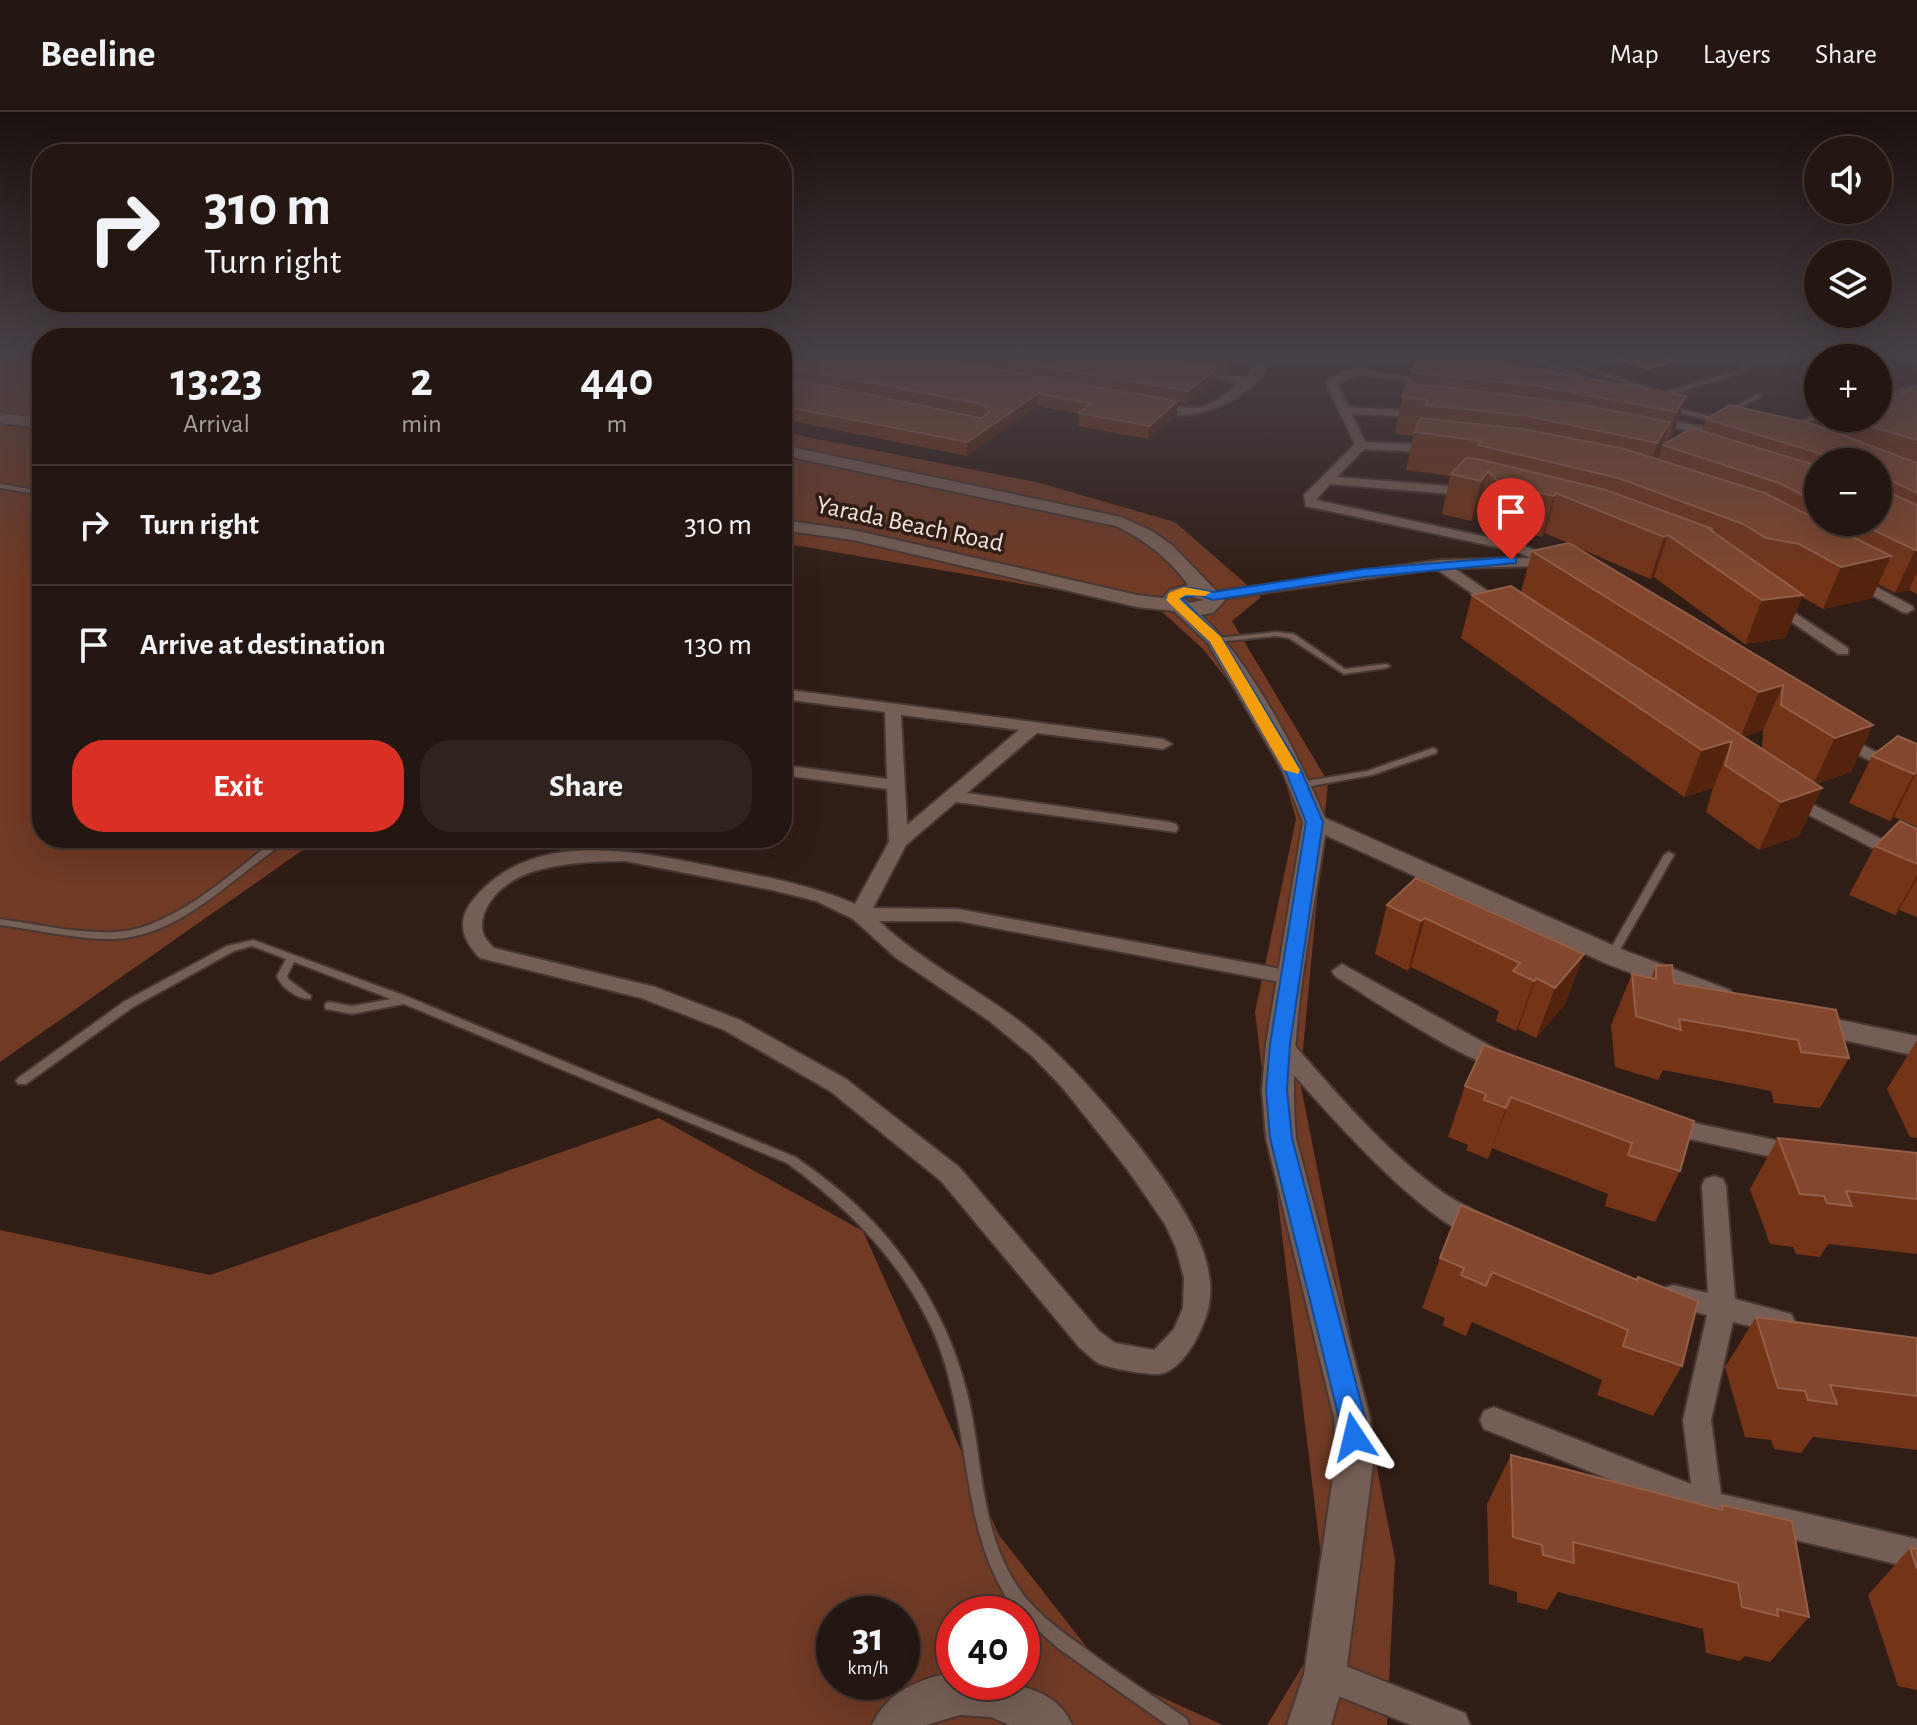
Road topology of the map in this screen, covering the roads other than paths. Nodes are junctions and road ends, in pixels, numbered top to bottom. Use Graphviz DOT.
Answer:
graph roads {
  1 [pos="1356,429"];
  2 [pos="1697,429"];
  3 [pos="1792,429"];
  4 [pos="1795,439"];
  5 [pos="1747,441"];
  6 [pos="1361,445"];
  7 [pos="1457,451"];
  8 [pos="792,452"];
  9 [pos="1326,480"];
  10 [pos="0,486"];
  11 [pos="32,491"];
  12 [pos="1484,494"];
  13 [pos="792,526"];
  14 [pos="1439,564"];
  15 [pos="1844,573"];
  16 [pos="1758,593"];
  17 [pos="1191,599"];
  18 [pos="1907,609"];
  19 [pos="1514,615"];
  20 [pos="1215,639"];
  21 [pos="1843,651"];
  22 [pos="1386,666"];
  23 [pos="792,695"];
  24 [pos="893,710"];
  25 [pos="1031,729"];
  26 [pos="1828,731"];
  27 [pos="1163,744"];
  28 [pos="1433,751"];
  29 [pos="792,771"];
  30 [pos="1917,780"];
  31 [pos="895,785"];
  32 [pos="1300,785"];
  33 [pos="1780,793"];
  34 [pos="952,796"];
  35 [pos="1315,822"];
  36 [pos="1169,828"];
  37 [pos="898,842"];
  38 [pos="269,848"];
  39 [pos="1669,855"];
  40 [pos="1917,865"];
  41 [pos="860,914"];
  42 [pos="0,922"];
  43 [pos="1612,955"];
  44 [pos="292,957"];
  45 [pos="1342,971"];
  46 [pos="1290,977"];
  47 [pos="306,996"];
  48 [pos="404,1000"];
  49 [pos="1743,1005"];
  50 [pos="330,1006"];
  51 [pos="1783,1017"];
  52 [pos="1280,1044"];
  53 [pos="1917,1046"];
  54 [pos="1527,1076"];
  55 [pos="22,1081"];
  56 [pos="1637,1118"];
  57 [pos="1825,1160"];
  58 [pos="1714,1186"];
  59 [pos="1498,1237"];
  60 [pos="1653,1290"];
  61 [pos="1722,1309"];
  62 [pos="1806,1328"];
  63 [pos="1494,1420"];
  64 [pos="1708,1505"];
  65 [pos="1917,1554"];
  66 [pos="1325,1674"];
  67 [pos="1443,1724"];
  68 [pos="894,1725"];
  69 [pos="1050,1725"];
  70 [pos="1181,1725"];
  71 [pos="1309,1725"];
  1 -- 6 [label="street"];
  2 -- 5 [label="street"];
  3 -- 4 [label="lane"];
  6 -- 7 [label="street"];
  6 -- 9 [label="street"];
  8 -- 17 [label="street"];
  9 -- 12 [label="street"];
  9 -- 14 [label="street"];
  10 -- 11 [label="lane"];
  13 -- 17 [label="street, Yarada Beach Road"];
  14 -- 17 [label="street"];
  14 -- 19 [label="street"];
  15 -- 18 [label="street"];
  16 -- 21 [label="street"];
  17 -- 20 [label="street"];
  20 -- 22 [label="lane"];
  20 -- 32 [label="street"];
  23 -- 24 [label="street"];
  24 -- 25 [label="street"];
  24 -- 31 [label="street"];
  25 -- 27 [label="street"];
  25 -- 34 [label="street"];
  26 -- 30 [label="street"];
  28 -- 32 [label="lane"];
  29 -- 31 [label="street"];
  31 -- 37 [label="street"];
  32 -- 35 [label="street"];
  33 -- 40 [label="street"];
  34 -- 36 [label="street"];
  34 -- 37 [label="street"];
  35 -- 43 [label="street"];
  35 -- 46 [label="street"];
  37 -- 41 [label="street"];
  38 -- 42 [label="lane"];
  39 -- 43 [label="lane"];
  41 -- 41 [label="street"];
  41 -- 46 [label="street"];
  43 -- 49 [label="street"];
  44 -- 47 [label="lane"];
  44 -- 48 [label="lane"];
  44 -- 55 [label="lane"];
  45 -- 54 [label="street"];
  46 -- 52 [label="street"];
  48 -- 50 [label="lane"];
  48 -- 70 [label="lane"];
  51 -- 53 [label="street"];
  52 -- 59 [label="street"];
  52 -- 66 [label="street"];
  56 -- 57 [label="street"];
  58 -- 61 [label="street"];
  60 -- 61 [label="street"];
  61 -- 62 [label="street"];
  61 -- 64 [label="street"];
  63 -- 64 [label="street"];
  64 -- 65 [label="street"];
  66 -- 67 [label="street"];
  66 -- 71 [label="street"];
  68 -- 69 [label="street"];
}
